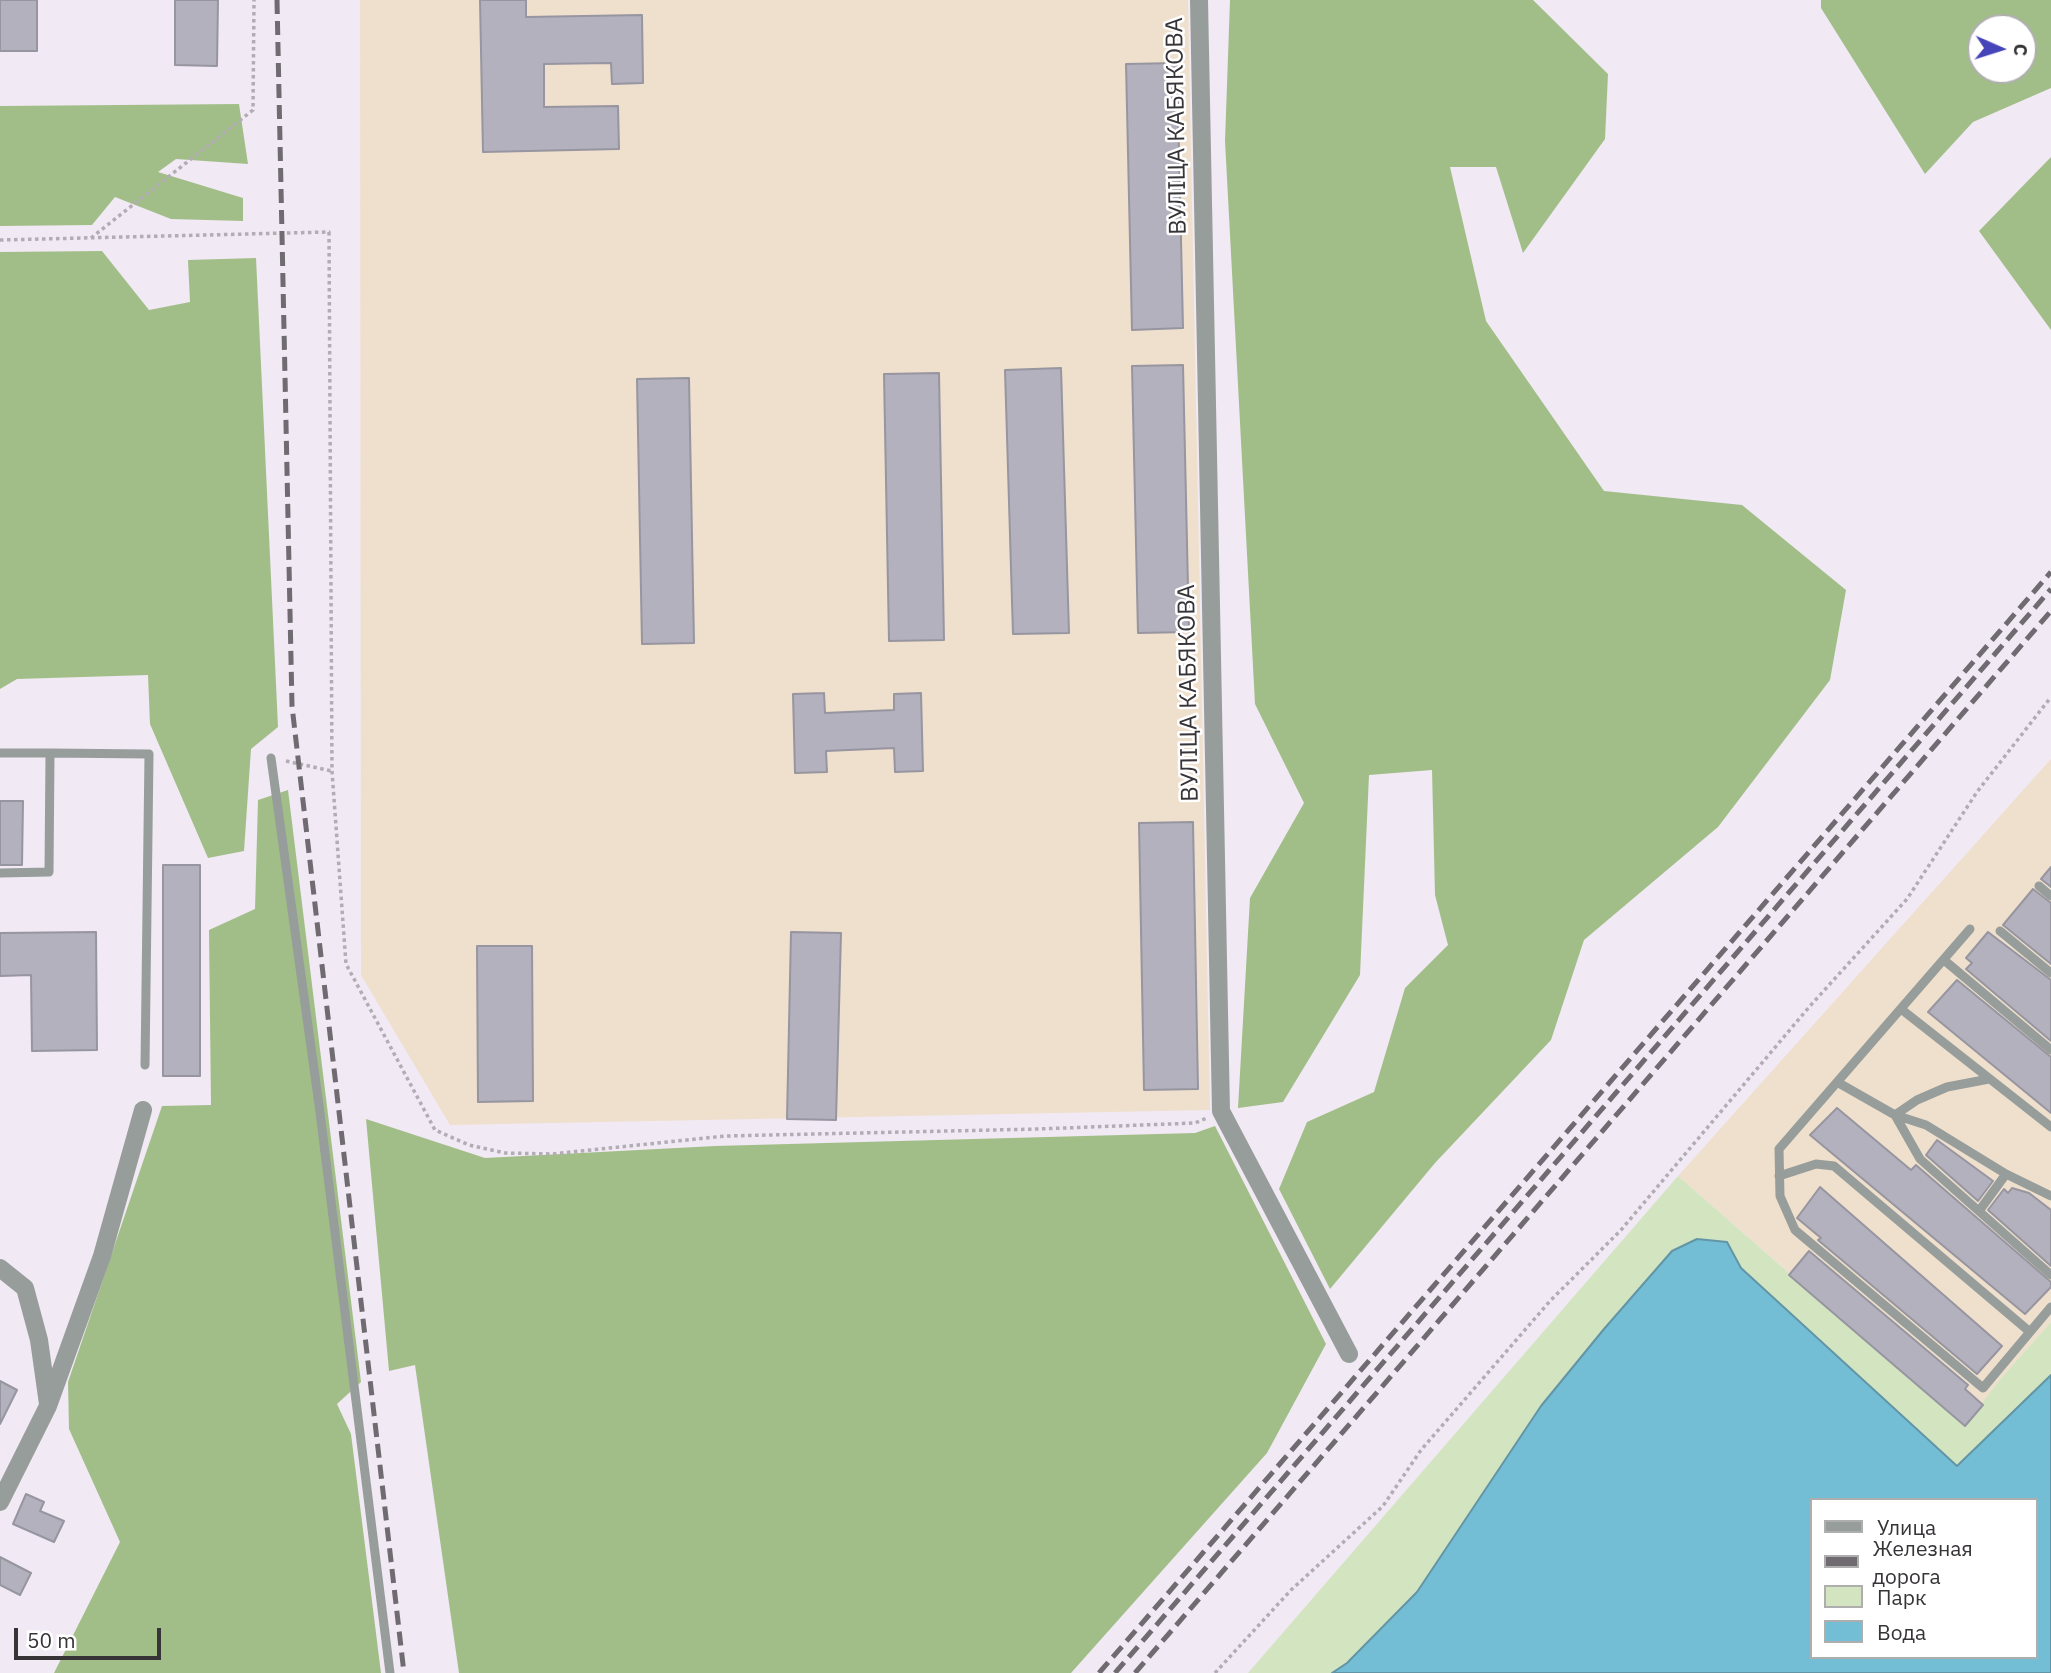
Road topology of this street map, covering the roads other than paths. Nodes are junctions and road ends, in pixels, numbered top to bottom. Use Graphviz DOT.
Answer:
graph roads {
  1 [pos="1199,0"];
  2 [pos="0,753"];
  3 [pos="50,753"];
  4 [pos="271,758"];
  5 [pos="0,873"];
  6 [pos="2039,886"];
  7 [pos="2051,896"];
  8 [pos="1970,929"];
  9 [pos="2000,931"];
  10 [pos="1944,960"];
  11 [pos="2051,973"];
  12 [pos="1900,1009"];
  13 [pos="2051,1050"];
  14 [pos="145,1065"];
  15 [pos="1989,1079"];
  16 [pos="1838,1082"];
  17 [pos="143,1111"];
  18 [pos="1895,1115"];
  19 [pos="2051,1127"];
  20 [pos="2006,1174"];
  21 [pos="1779,1176"];
  22 [pos="2051,1196"];
  23 [pos="1979,1211"];
  24 [pos="0,1268"];
  25 [pos="2051,1275"];
  26 [pos="2051,1307"];
  27 [pos="2030,1332"];
  28 [pos="1349,1354"];
  29 [pos="48,1406"];
  30 [pos="0,1502"];
  31 [pos="390,1673"];
  1 -- 28 [label="street, ВУЛІЦА КАБЯКОВА"];
  2 -- 3 [label="lane"];
  3 -- 5 [label="lane"];
  3 -- 14 [label="lane"];
  4 -- 31 [label="lane"];
  6 -- 7 [label="lane"];
  8 -- 10 [label="lane"];
  9 -- 11 [label="lane"];
  10 -- 12 [label="lane"];
  10 -- 13 [label="lane"];
  12 -- 15 [label="lane"];
  12 -- 16 [label="lane"];
  15 -- 18 [label="lane"];
  15 -- 19 [label="lane"];
  16 -- 18 [label="lane"];
  16 -- 21 [label="lane"];
  17 -- 29 [label="street"];
  18 -- 20 [label="lane"];
  18 -- 23 [label="lane"];
  20 -- 22 [label="lane"];
  20 -- 23 [label="lane"];
  21 -- 27 [label="lane"];
  21 -- 27 [label="lane"];
  23 -- 25 [label="lane"];
  24 -- 29 [label="street"];
  26 -- 27 [label="lane"];
  29 -- 30 [label="street"];
}
